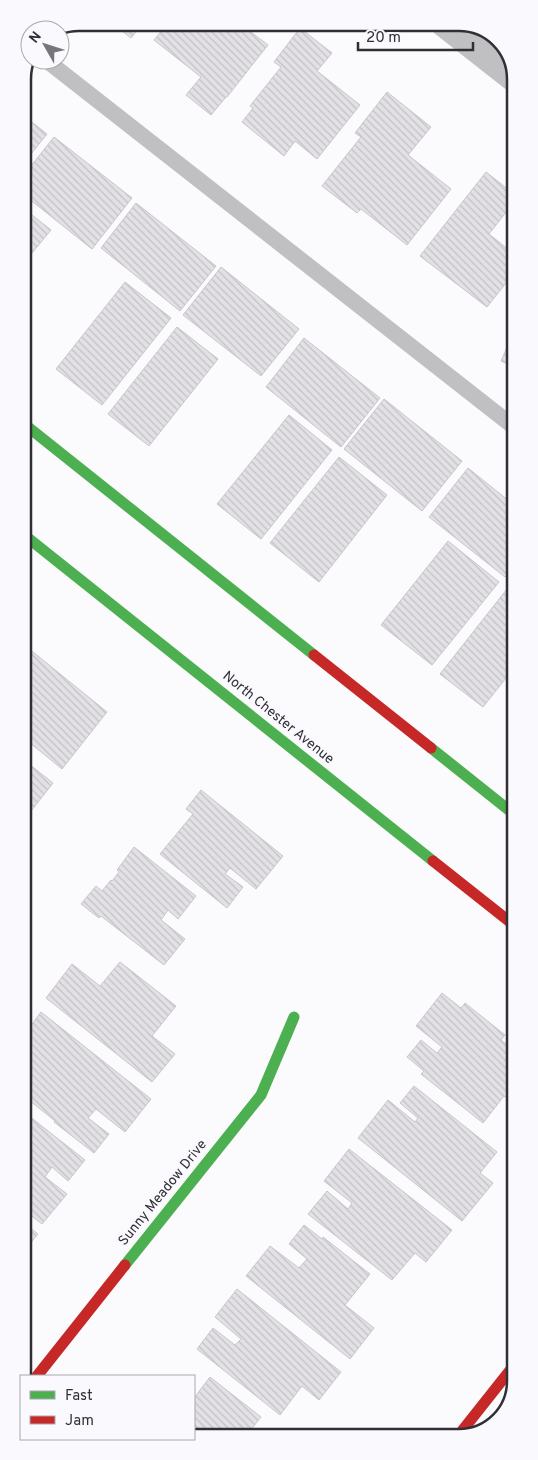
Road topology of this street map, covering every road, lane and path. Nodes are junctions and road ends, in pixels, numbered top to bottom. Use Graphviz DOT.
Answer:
graph roads {
  1 [pos="454,31"];
  2 [pos="59,70"];
  3 [pos="506,72"];
  4 [pos="507,421"];
  5 [pos="31,429"];
  6 [pos="31,540"];
  7 [pos="507,809"];
  8 [pos="507,920"];
  9 [pos="294,1017"];
  10 [pos="38,1375"];
  11 [pos="507,1375"];
  12 [pos="464,1428"];
  1 -- 3 [label="street"];
  2 -- 4 [label="lane"];
  5 -- 7 [label="main road"];
  6 -- 8 [label="main road, North Chester Avenue"];
  9 -- 10 [label="main road, Sunny Meadow Drive"];
  11 -- 12 [label="main road"];
}
